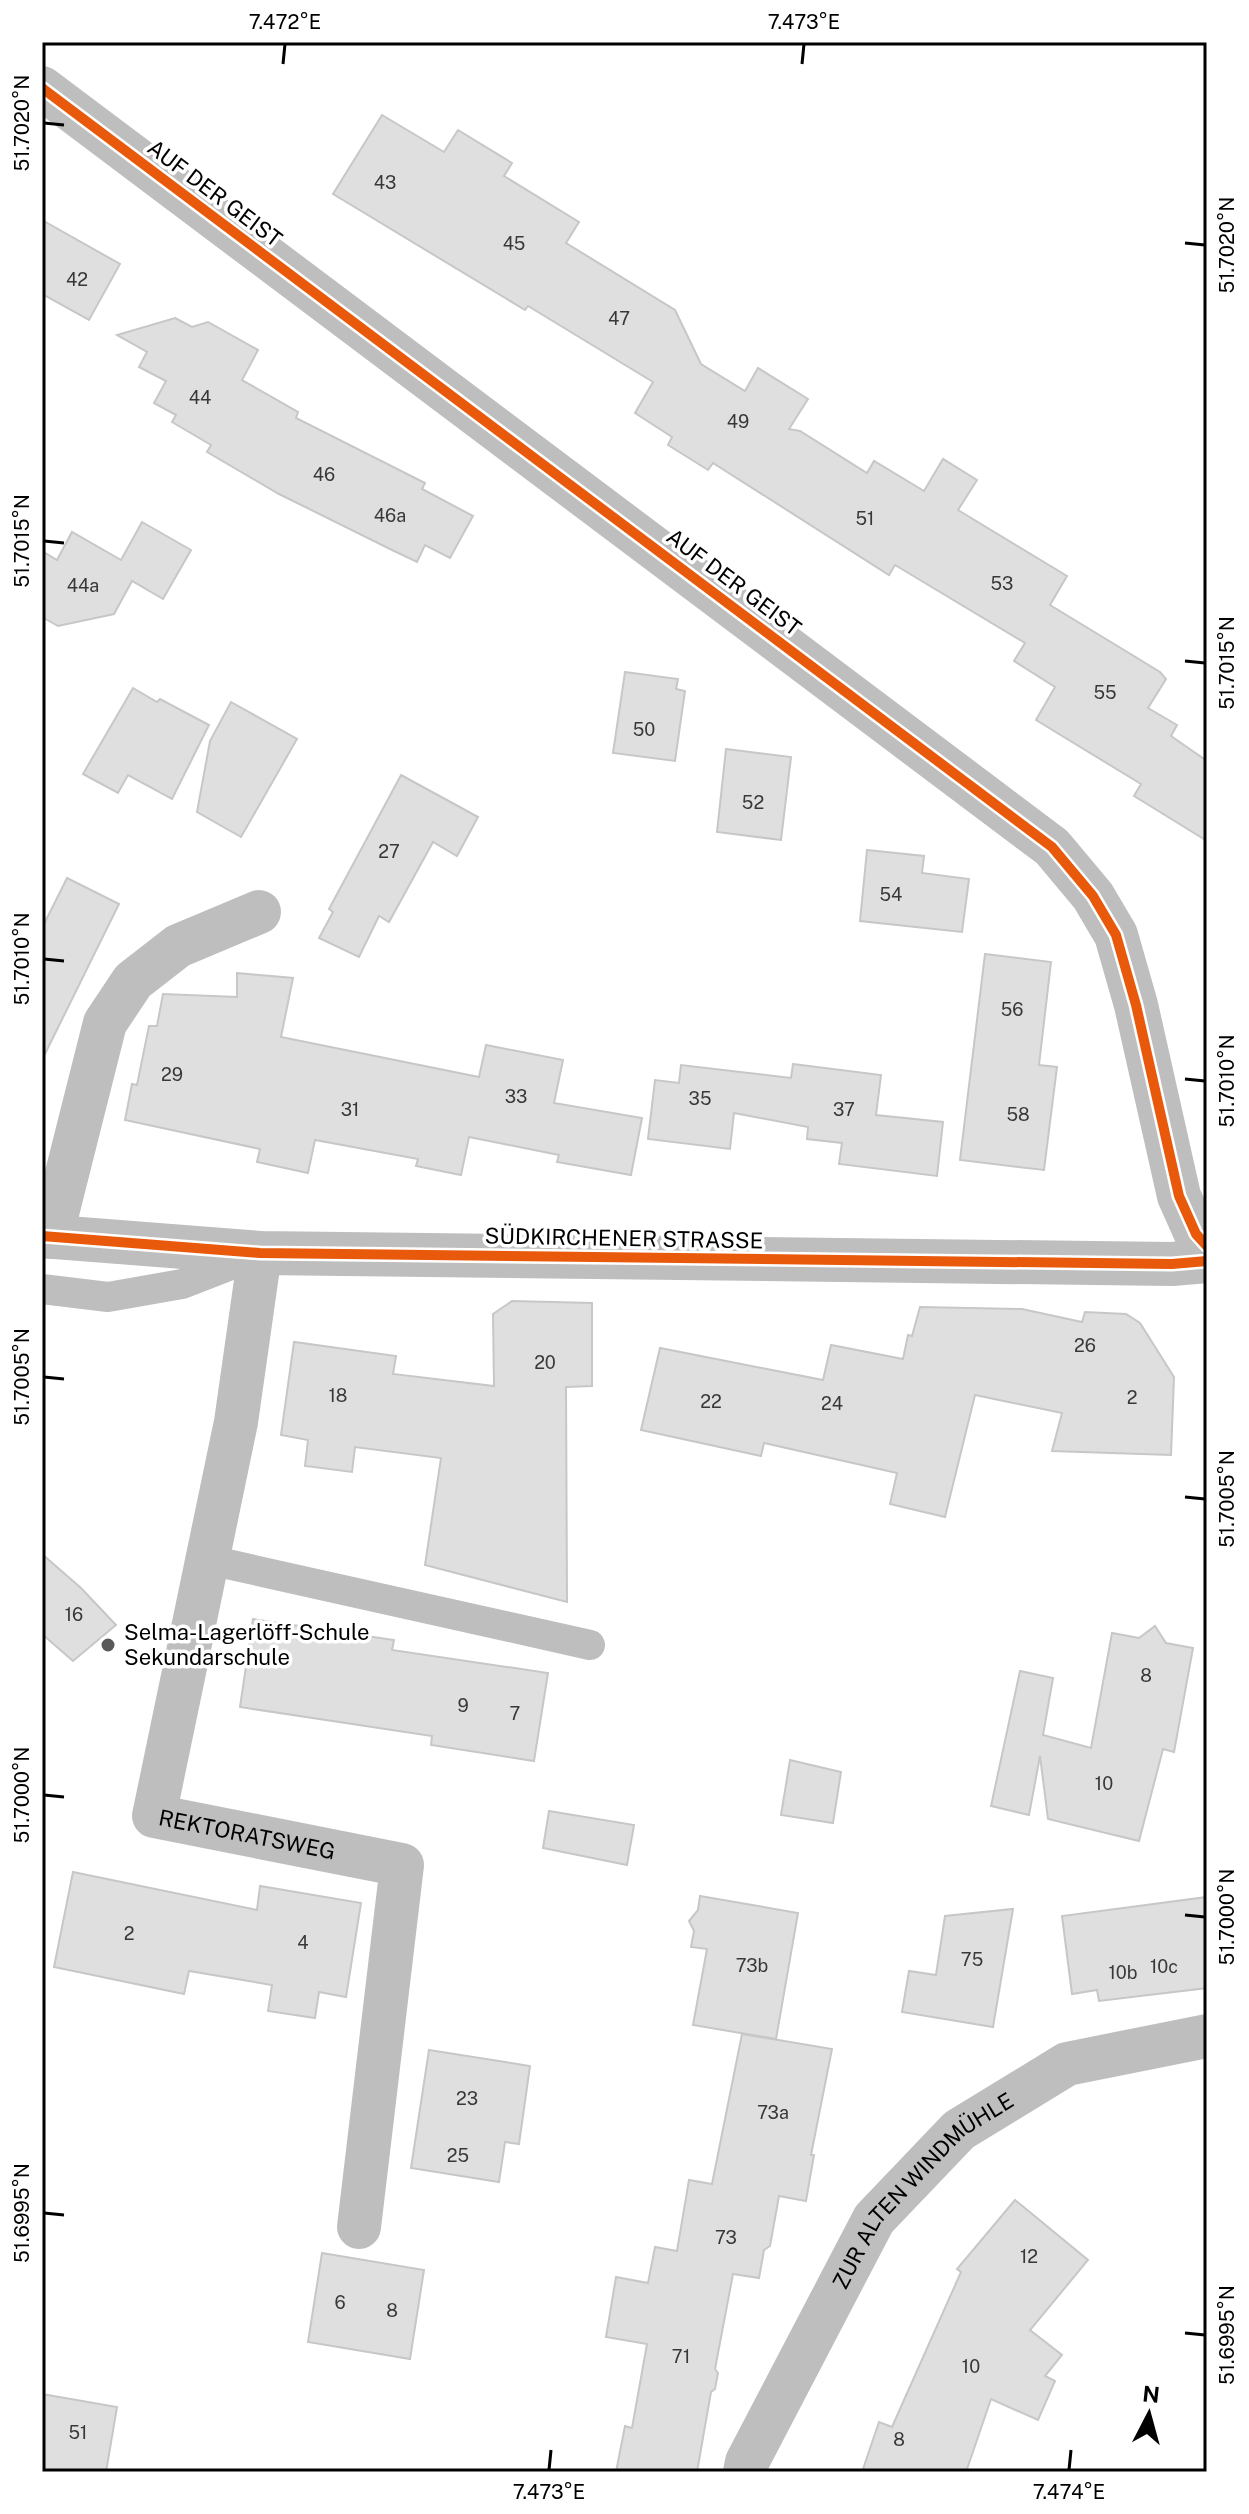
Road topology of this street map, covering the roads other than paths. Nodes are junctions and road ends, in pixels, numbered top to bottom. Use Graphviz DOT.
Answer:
graph roads {
  1 [pos="42,88"];
  2 [pos="259,912"];
  3 [pos="46,1237"];
  4 [pos="1207,1246"];
  5 [pos="260,1253"];
  6 [pos="1207,1261"];
  7 [pos="42,1289"];
  8 [pos="209,1560"];
  9 [pos="590,1645"];
  10 [pos="1207,2036"];
  11 [pos="359,2227"];
  12 [pos="745,2472"];
  1 -- 4 [label="street, AUF DER GEIST"];
  2 -- 3 [label="street, SÜDKIRCHENER STRASSE"];
  3 -- 5 [label="street, SÜDKIRCHENER STRASSE"];
  5 -- 6 [label="street, SÜDKIRCHENER STRASSE"];
  5 -- 7 [label="lane"];
  5 -- 8 [label="street, REKTORATSWEG"];
  8 -- 9 [label="lane"];
  8 -- 11 [label="street, REKTORATSWEG"];
  10 -- 12 [label="street, ZUR ALTEN WINDMÜHLE"];
}
